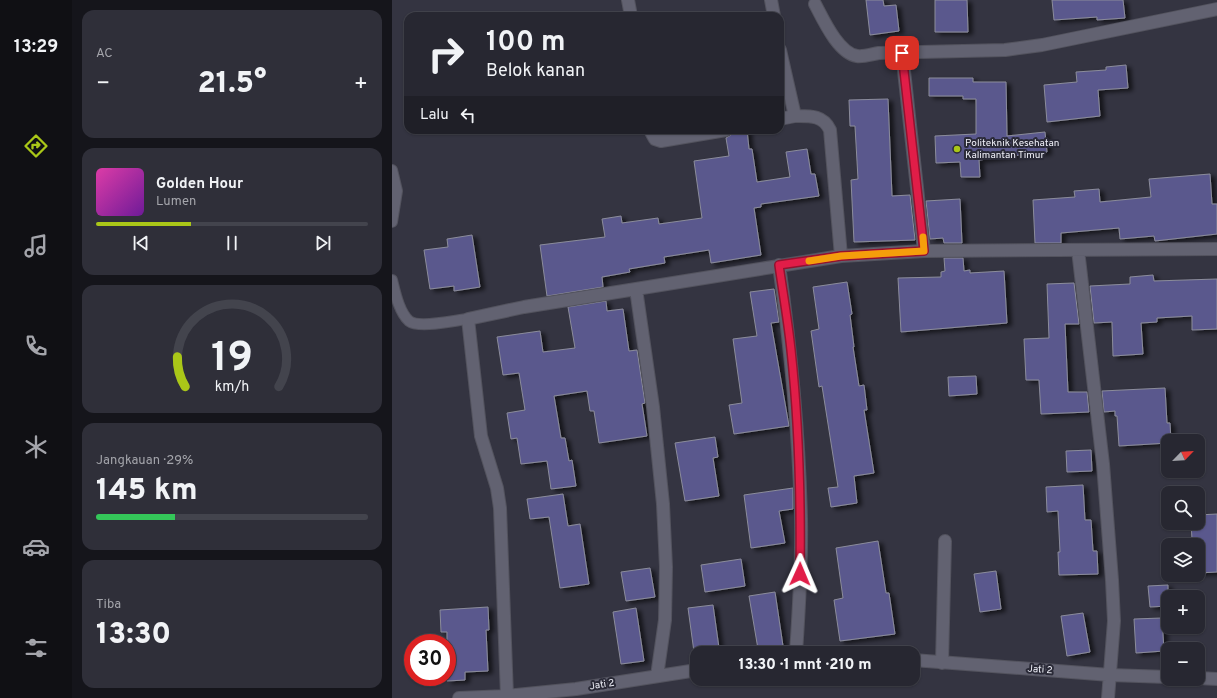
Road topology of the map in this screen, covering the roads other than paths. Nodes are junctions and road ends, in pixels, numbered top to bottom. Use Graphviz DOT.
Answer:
graph roads {
  1 [pos="628,0"];
  2 [pos="771,0"];
  3 [pos="815,4"];
  4 [pos="1217,9"];
  5 [pos="630,12"];
  6 [pos="773,12"];
  7 [pos="902,53"];
  8 [pos="784,68"];
  9 [pos="795,116"];
  10 [pos="784,118"];
  11 [pos="652,134"];
  12 [pos="702,134"];
  13 [pos="392,170"];
  14 [pos="392,222"];
  15 [pos="1217,249"];
  16 [pos="1078,250"];
  17 [pos="924,251"];
  18 [pos="841,256"];
  19 [pos="779,265"];
  20 [pos="392,280"];
  21 [pos="636,289"];
  22 [pos="468,318"];
  23 [pos="945,541"];
  24 [pos="796,646"];
  25 [pos="920,661"];
  26 [pos="942,663"];
  27 [pos="690,671"];
  28 [pos="1110,675"];
  29 [pos="657,676"];
  30 [pos="1161,677"];
  31 [pos="1205,678"];
  32 [pos="1217,679"];
  33 [pos="507,696"];
  34 [pos="459,698"];
  35 [pos="1108,698"];
  1 -- 5 [label="street"];
  2 -- 6 [label="street"];
  3 -- 7 [label="street"];
  4 -- 7 [label="street"];
  7 -- 17 [label="street"];
  8 -- 9 [label="street"];
  9 -- 10 [label="street"];
  9 -- 18 [label="street"];
  11 -- 12 [label="street"];
  13 -- 14 [label="lane"];
  15 -- 16 [label="street"];
  16 -- 17 [label="street"];
  16 -- 28 [label="street"];
  17 -- 18 [label="street"];
  18 -- 19 [label="street"];
  19 -- 21 [label="street"];
  19 -- 24 [label="street"];
  20 -- 22 [label="lane"];
  21 -- 22 [label="street"];
  21 -- 29 [label="street"];
  22 -- 33 [label="street"];
  23 -- 26 [label="street"];
  25 -- 26 [label="street, Jati 2"];
  26 -- 28 [label="street, Jati 2"];
  27 -- 29 [label="street, Jati 2"];
  28 -- 30 [label="street, Jati 2"];
  28 -- 35 [label="street"];
  29 -- 33 [label="street, Jati 2"];
  31 -- 32 [label="street"];
  33 -- 34 [label="street, Jati 2"];
}
